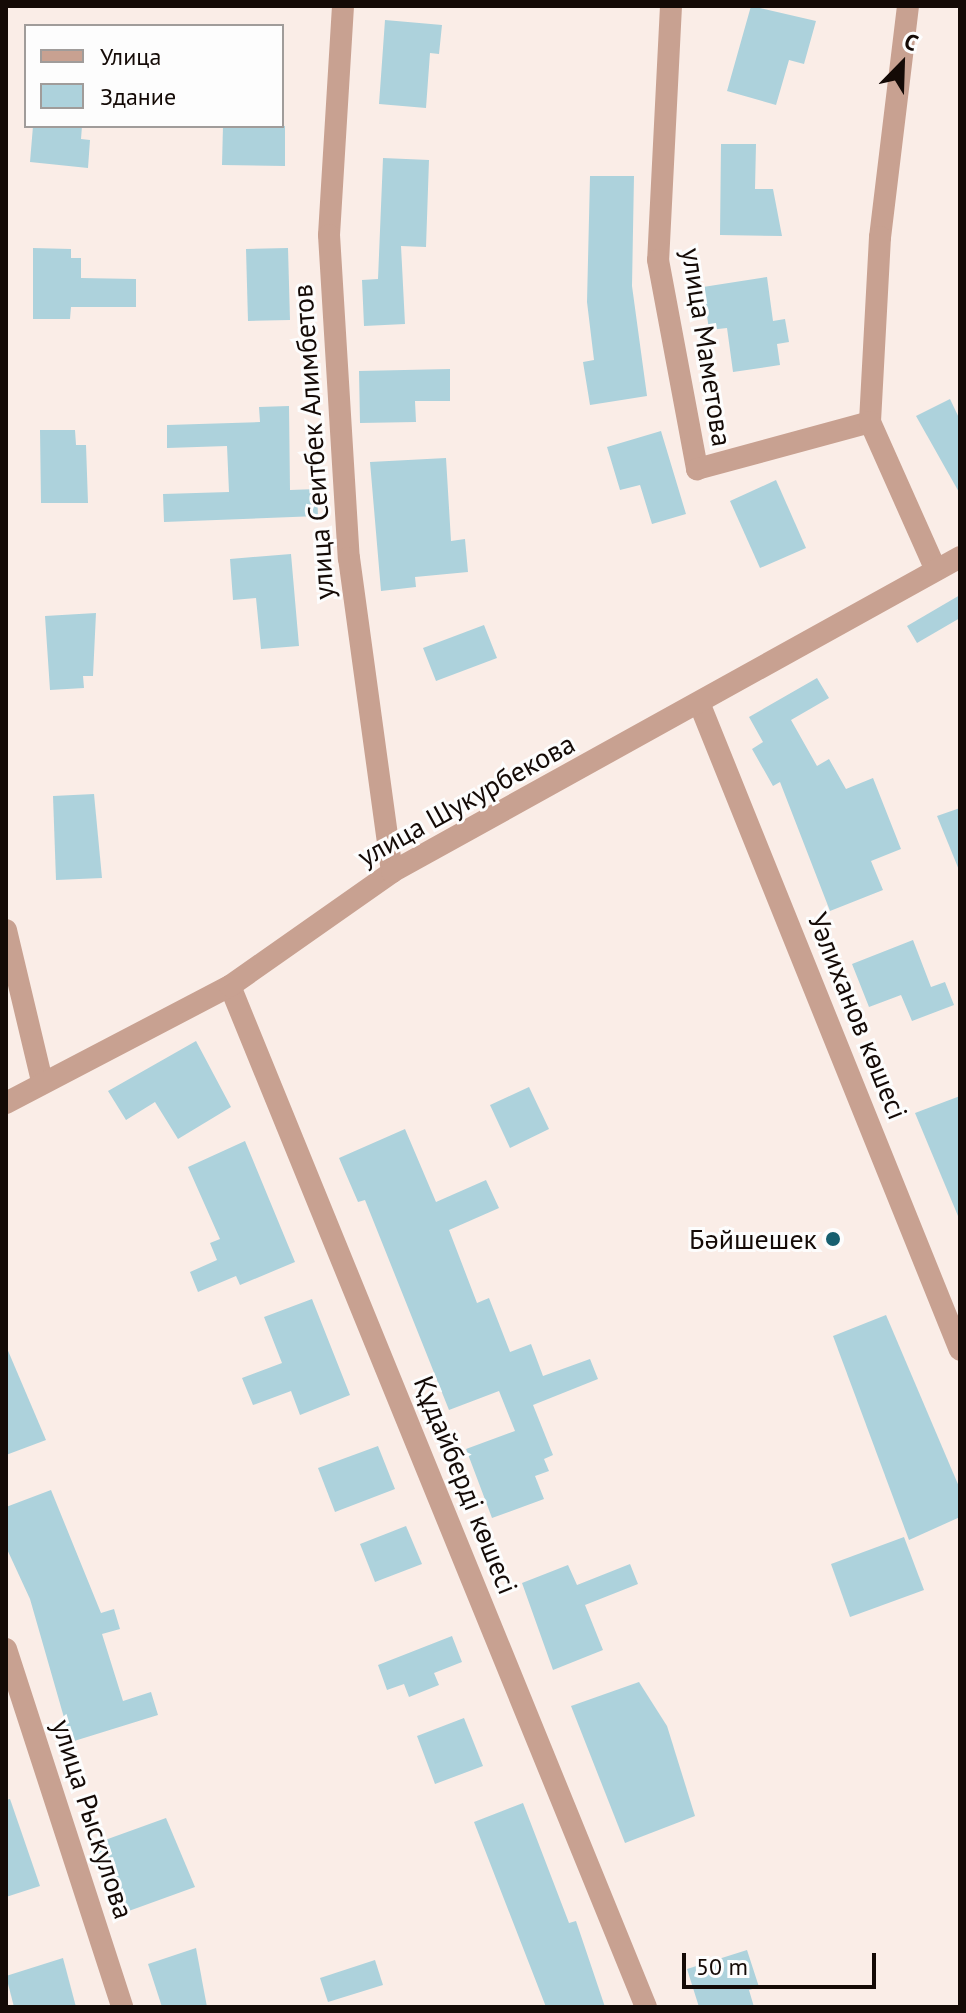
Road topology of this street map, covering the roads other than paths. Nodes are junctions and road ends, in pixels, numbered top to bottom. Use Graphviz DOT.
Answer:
graph roads {
  1 [pos="343,6"];
  2 [pos="671,6"];
  3 [pos="908,6"];
  4 [pos="870,422"];
  5 [pos="960,557"];
  6 [pos="936,570"];
  7 [pos="700,705"];
  8 [pos="392,872"];
  9 [pos="6,930"];
  10 [pos="230,986"];
  11 [pos="42,1081"];
  12 [pos="6,1103"];
  13 [pos="960,1350"];
  14 [pos="6,1649"];
  15 [pos="122,2007"];
  16 [pos="646,2007"];
  1 -- 8 [label="street, улица Сеитбек Алимбетов"];
  2 -- 4 [label="street, улица Маметова"];
  3 -- 4 [label="street"];
  4 -- 6 [label="street"];
  5 -- 6 [label="street, улица Шукурбекова"];
  6 -- 7 [label="street, улица Шукурбекова"];
  7 -- 8 [label="street, улица Шукурбекова"];
  7 -- 13 [label="street, Уәлиханов көшесі"];
  8 -- 10 [label="street, улица Шукурбекова"];
  9 -- 11 [label="street"];
  10 -- 11 [label="street, улица Шукурбекова"];
  10 -- 16 [label="street, Құдайберді көшесі"];
  11 -- 12 [label="street, улица Шукурбекова"];
  14 -- 15 [label="street, улица Рыскулова"];
}
